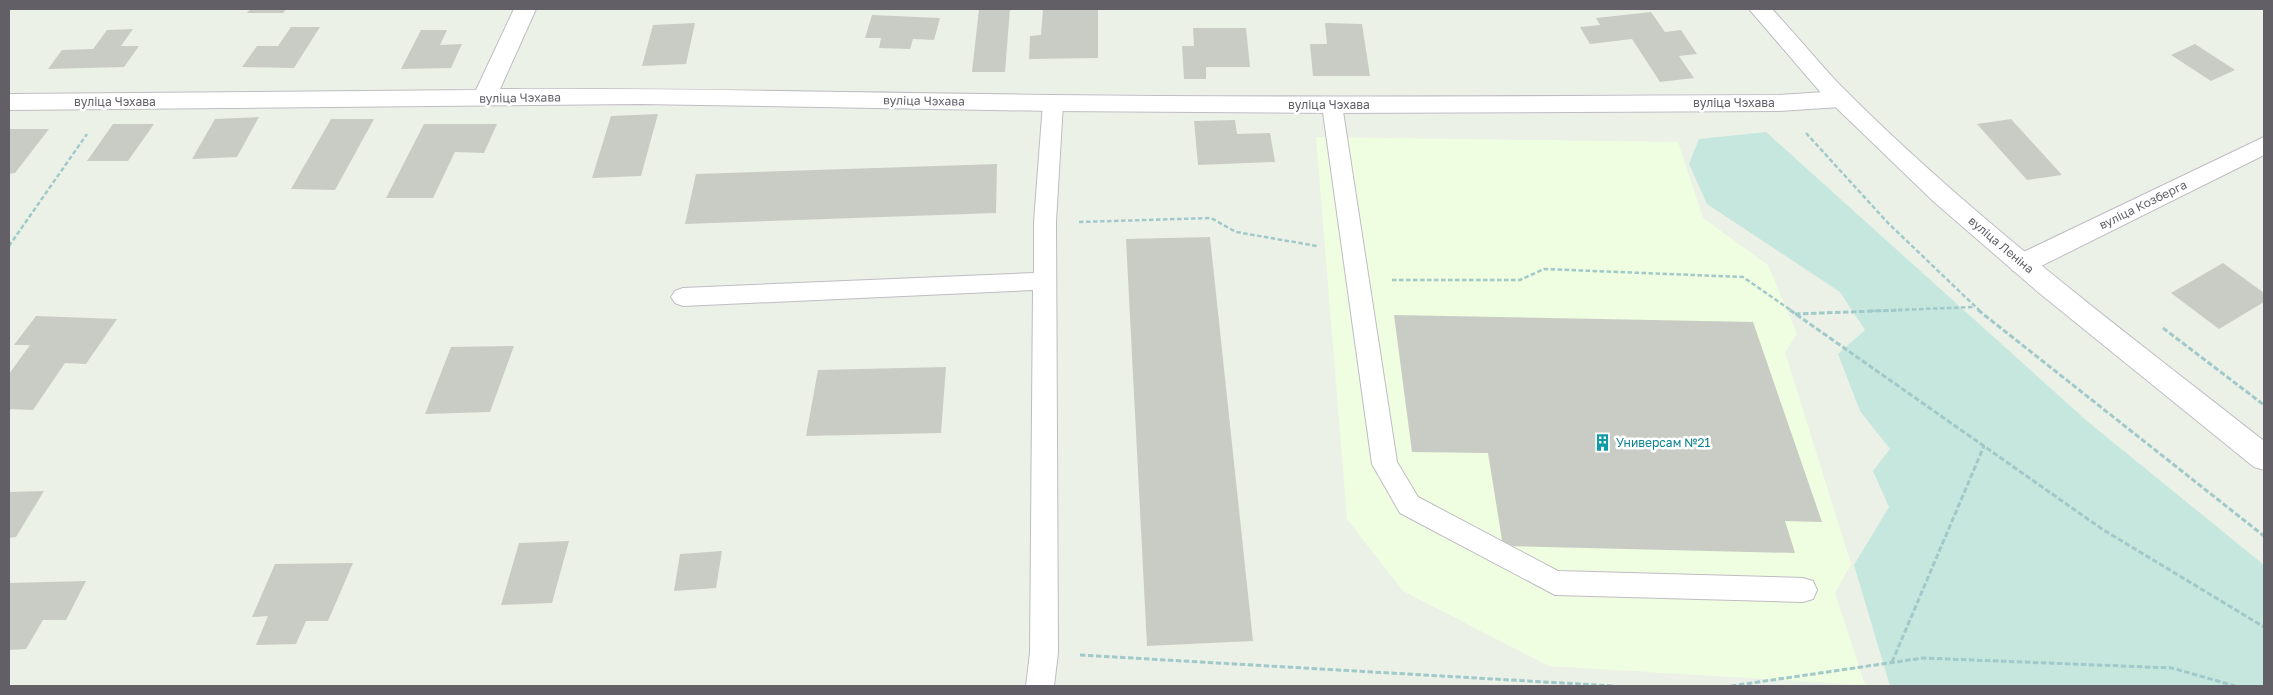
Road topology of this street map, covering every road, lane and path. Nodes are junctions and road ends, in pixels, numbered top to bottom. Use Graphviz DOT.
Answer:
graph roads {
  1 [pos="525,9"];
  2 [pos="1760,9"];
  3 [pos="484,98"];
  4 [pos="1840,99"];
  5 [pos="9,102"];
  6 [pos="109,102"];
  7 [pos="1053,103"];
  8 [pos="1779,103"];
  9 [pos="1332,105"];
  10 [pos="2264,145"];
  11 [pos="1045,222"];
  12 [pos="9,246"];
  13 [pos="2022,264"];
  14 [pos="1359,280"];
  15 [pos="1044,281"];
  16 [pos="683,297"];
  17 [pos="1976,307"];
  18 [pos="1794,314"];
  19 [pos="1984,446"];
  20 [pos="2264,458"];
  21 [pos="2264,536"];
  22 [pos="1803,590"];
  23 [pos="2264,627"];
  24 [pos="1044,653"];
  25 [pos="1892,662"];
  26 [pos="1040,686"];
  27 [pos="1614,686"];
  28 [pos="1731,686"];
  29 [pos="2234,686"];
  1 -- 3 [label="street"];
  2 -- 4 [label="street, вуліца Леніна"];
  3 -- 6 [label="street, вуліца Чэхава"];
  3 -- 7 [label="street, вуліца Чэхава"];
  4 -- 8 [label="street, вуліца Чэхава"];
  4 -- 13 [label="street, вуліца Леніна"];
  5 -- 6 [label="street, вуліца Чэхава"];
  6 -- 12 [label="path"];
  7 -- 9 [label="street, вуліца Чэхава"];
  7 -- 11 [label="lane"];
  8 -- 9 [label="street, вуліца Чэхава"];
  8 -- 17 [label="path"];
  9 -- 14 [label="lane"];
  10 -- 13 [label="street, вуліца Козберга"];
  11 -- 14 [label="path"];
  11 -- 15 [label="lane"];
  13 -- 20 [label="street, вуліца Леніна"];
  14 -- 18 [label="path"];
  14 -- 22 [label="lane"];
  15 -- 16 [label="lane"];
  15 -- 24 [label="lane"];
  17 -- 18 [label="path"];
  17 -- 21 [label="path"];
  18 -- 19 [label="path"];
  19 -- 23 [label="path"];
  19 -- 25 [label="path"];
  24 -- 26 [label="lane"];
  24 -- 27 [label="path"];
  25 -- 28 [label="path"];
  25 -- 29 [label="path"];
}
